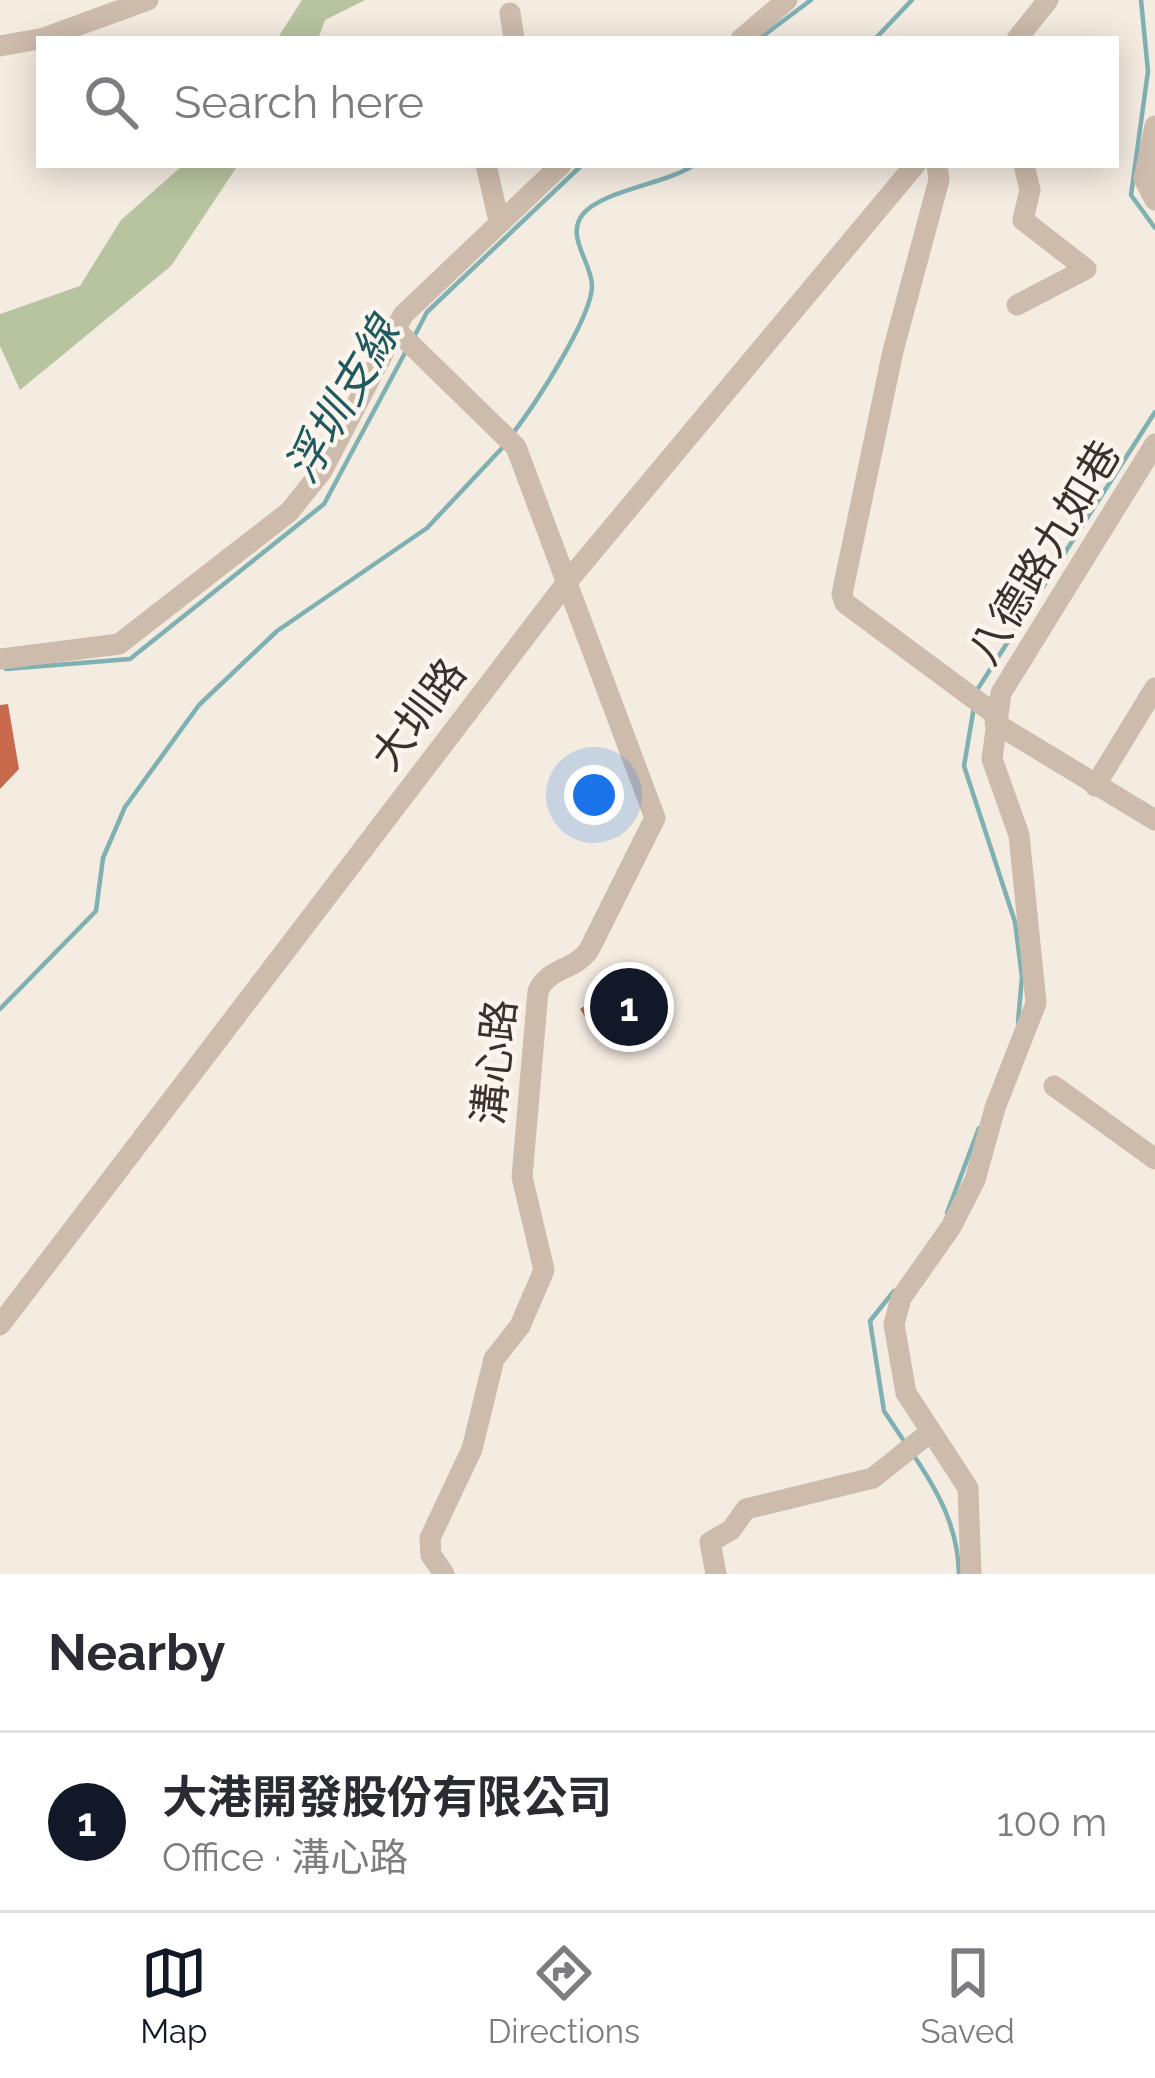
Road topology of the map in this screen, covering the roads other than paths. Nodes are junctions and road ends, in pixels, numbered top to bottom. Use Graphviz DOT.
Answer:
graph roads {
  1 [pos="148,0"];
  2 [pos="787,0"];
  3 [pos="1048,0"];
  4 [pos="510,13"];
  5 [pos="48,36"];
  6 [pos="514,36"];
  7 [pos="745,36"];
  8 [pos="1019,36"];
  9 [pos="36,40"];
  10 [pos="0,46"];
  11 [pos="1155,126"];
  12 [pos="487,168"];
  13 [pos="913,168"];
  14 [pos="937,168"];
  15 [pos="1025,168"];
  16 [pos="536,176"];
  17 [pos="1155,200"];
  18 [pos="499,221"];
  19 [pos="1017,305"];
  20 [pos="404,339"];
  21 [pos="1155,445"];
  22 [pos="568,582"];
  23 [pos="0,659"];
  24 [pos="1155,688"];
  25 [pos="986,708"];
  26 [pos="1095,786"];
  27 [pos="1155,820"];
  28 [pos="1054,1086"];
  29 [pos="1155,1161"];
  30 [pos="1155,1174"];
  31 [pos="0,1325"];
  32 [pos="916,1443"];
  33 [pos="438,1573"];
  34 [pos="716,1574"];
  35 [pos="970,1574"];
  1 -- 5 [label="street"];
  2 -- 7 [label="street"];
  3 -- 8 [label="street"];
  4 -- 6 [label="street"];
  9 -- 10 [label="street"];
  11 -- 17 [label="street"];
  12 -- 18 [label="street"];
  13 -- 22 [label="street, 大圳路"];
  14 -- 25 [label="street"];
  15 -- 19 [label="street"];
  16 -- 18 [label="street"];
  18 -- 20 [label="street"];
  20 -- 22 [label="street, 溝心路"];
  20 -- 23 [label="street"];
  21 -- 25 [label="street, 八德路九如巷"];
  22 -- 31 [label="street, 大圳路"];
  22 -- 33 [label="street, 溝心路"];
  24 -- 26 [label="street"];
  25 -- 26 [label="street"];
  25 -- 32 [label="street, 八德路九如巷"];
  26 -- 27 [label="street"];
  28 -- 29 [label="street"];
  29 -- 30 [label="street"];
  32 -- 34 [label="street"];
  32 -- 35 [label="street, 八德路九如巷"];
}
